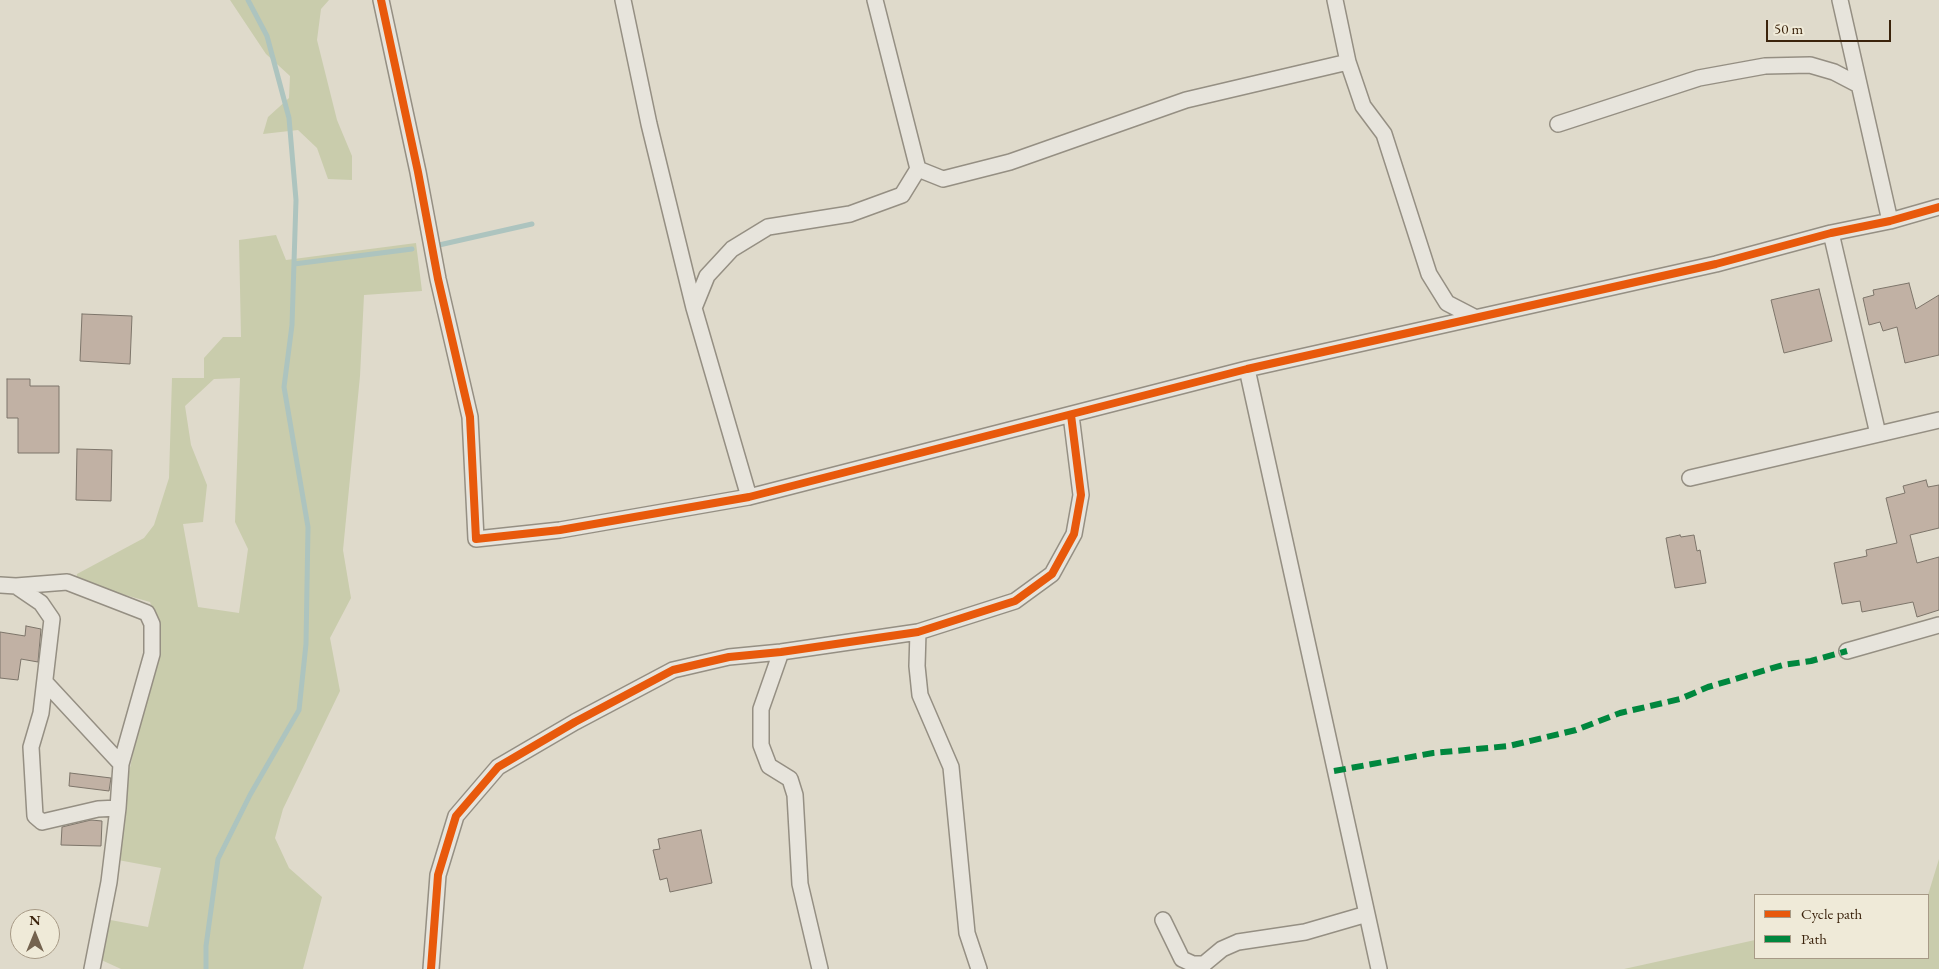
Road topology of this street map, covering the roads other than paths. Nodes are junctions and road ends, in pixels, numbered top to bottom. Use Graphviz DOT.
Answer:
graph roads {
  1 [pos="381,0"];
  2 [pos="623,0"];
  3 [pos="876,0"];
  4 [pos="1335,0"];
  5 [pos="1840,0"];
  6 [pos="1348,62"];
  7 [pos="1857,84"];
  8 [pos="1558,124"];
  9 [pos="918,169"];
  10 [pos="1939,207"];
  11 [pos="1890,221"];
  12 [pos="1831,233"];
  13 [pos="694,308"];
  14 [pos="1474,317"];
  15 [pos="1247,369"];
  16 [pos="1071,415"];
  17 [pos="1939,420"];
  18 [pos="1878,434"];
  19 [pos="1690,478"];
  20 [pos="749,497"];
  21 [pos="0,585"];
  22 [pos="16,586"];
  23 [pos="1939,625"];
  24 [pos="918,632"];
  25 [pos="1847,651"];
  26 [pos="781,652"];
  27 [pos="45,682"];
  28 [pos="121,764"];
  29 [pos="118,808"];
  30 [pos="1367,914"];
  31 [pos="1163,920"];
  32 [pos="92,969"];
  33 [pos="431,969"];
  34 [pos="820,969"];
  35 [pos="979,969"];
  36 [pos="1379,969"];
  1 -- 20 [label="street"];
  2 -- 13 [label="street"];
  3 -- 9 [label="street"];
  4 -- 6 [label="street"];
  5 -- 7 [label="street"];
  6 -- 9 [label="street"];
  6 -- 14 [label="street"];
  7 -- 8 [label="street"];
  7 -- 11 [label="street"];
  9 -- 13 [label="street"];
  10 -- 11 [label="street"];
  11 -- 12 [label="street"];
  12 -- 14 [label="street"];
  12 -- 18 [label="street"];
  13 -- 20 [label="street"];
  14 -- 15 [label="street"];
  15 -- 16 [label="street"];
  15 -- 30 [label="street"];
  16 -- 20 [label="street"];
  16 -- 24 [label="street"];
  17 -- 18 [label="street"];
  18 -- 19 [label="street"];
  21 -- 22 [label="street"];
  22 -- 27 [label="street"];
  22 -- 28 [label="street"];
  23 -- 25 [label="street"];
  24 -- 26 [label="street"];
  24 -- 35 [label="street"];
  26 -- 33 [label="street"];
  26 -- 34 [label="street"];
  27 -- 28 [label="street"];
  27 -- 29 [label="street"];
  28 -- 29 [label="street"];
  29 -- 32 [label="street"];
  30 -- 31 [label="street"];
  30 -- 36 [label="street"];
}
